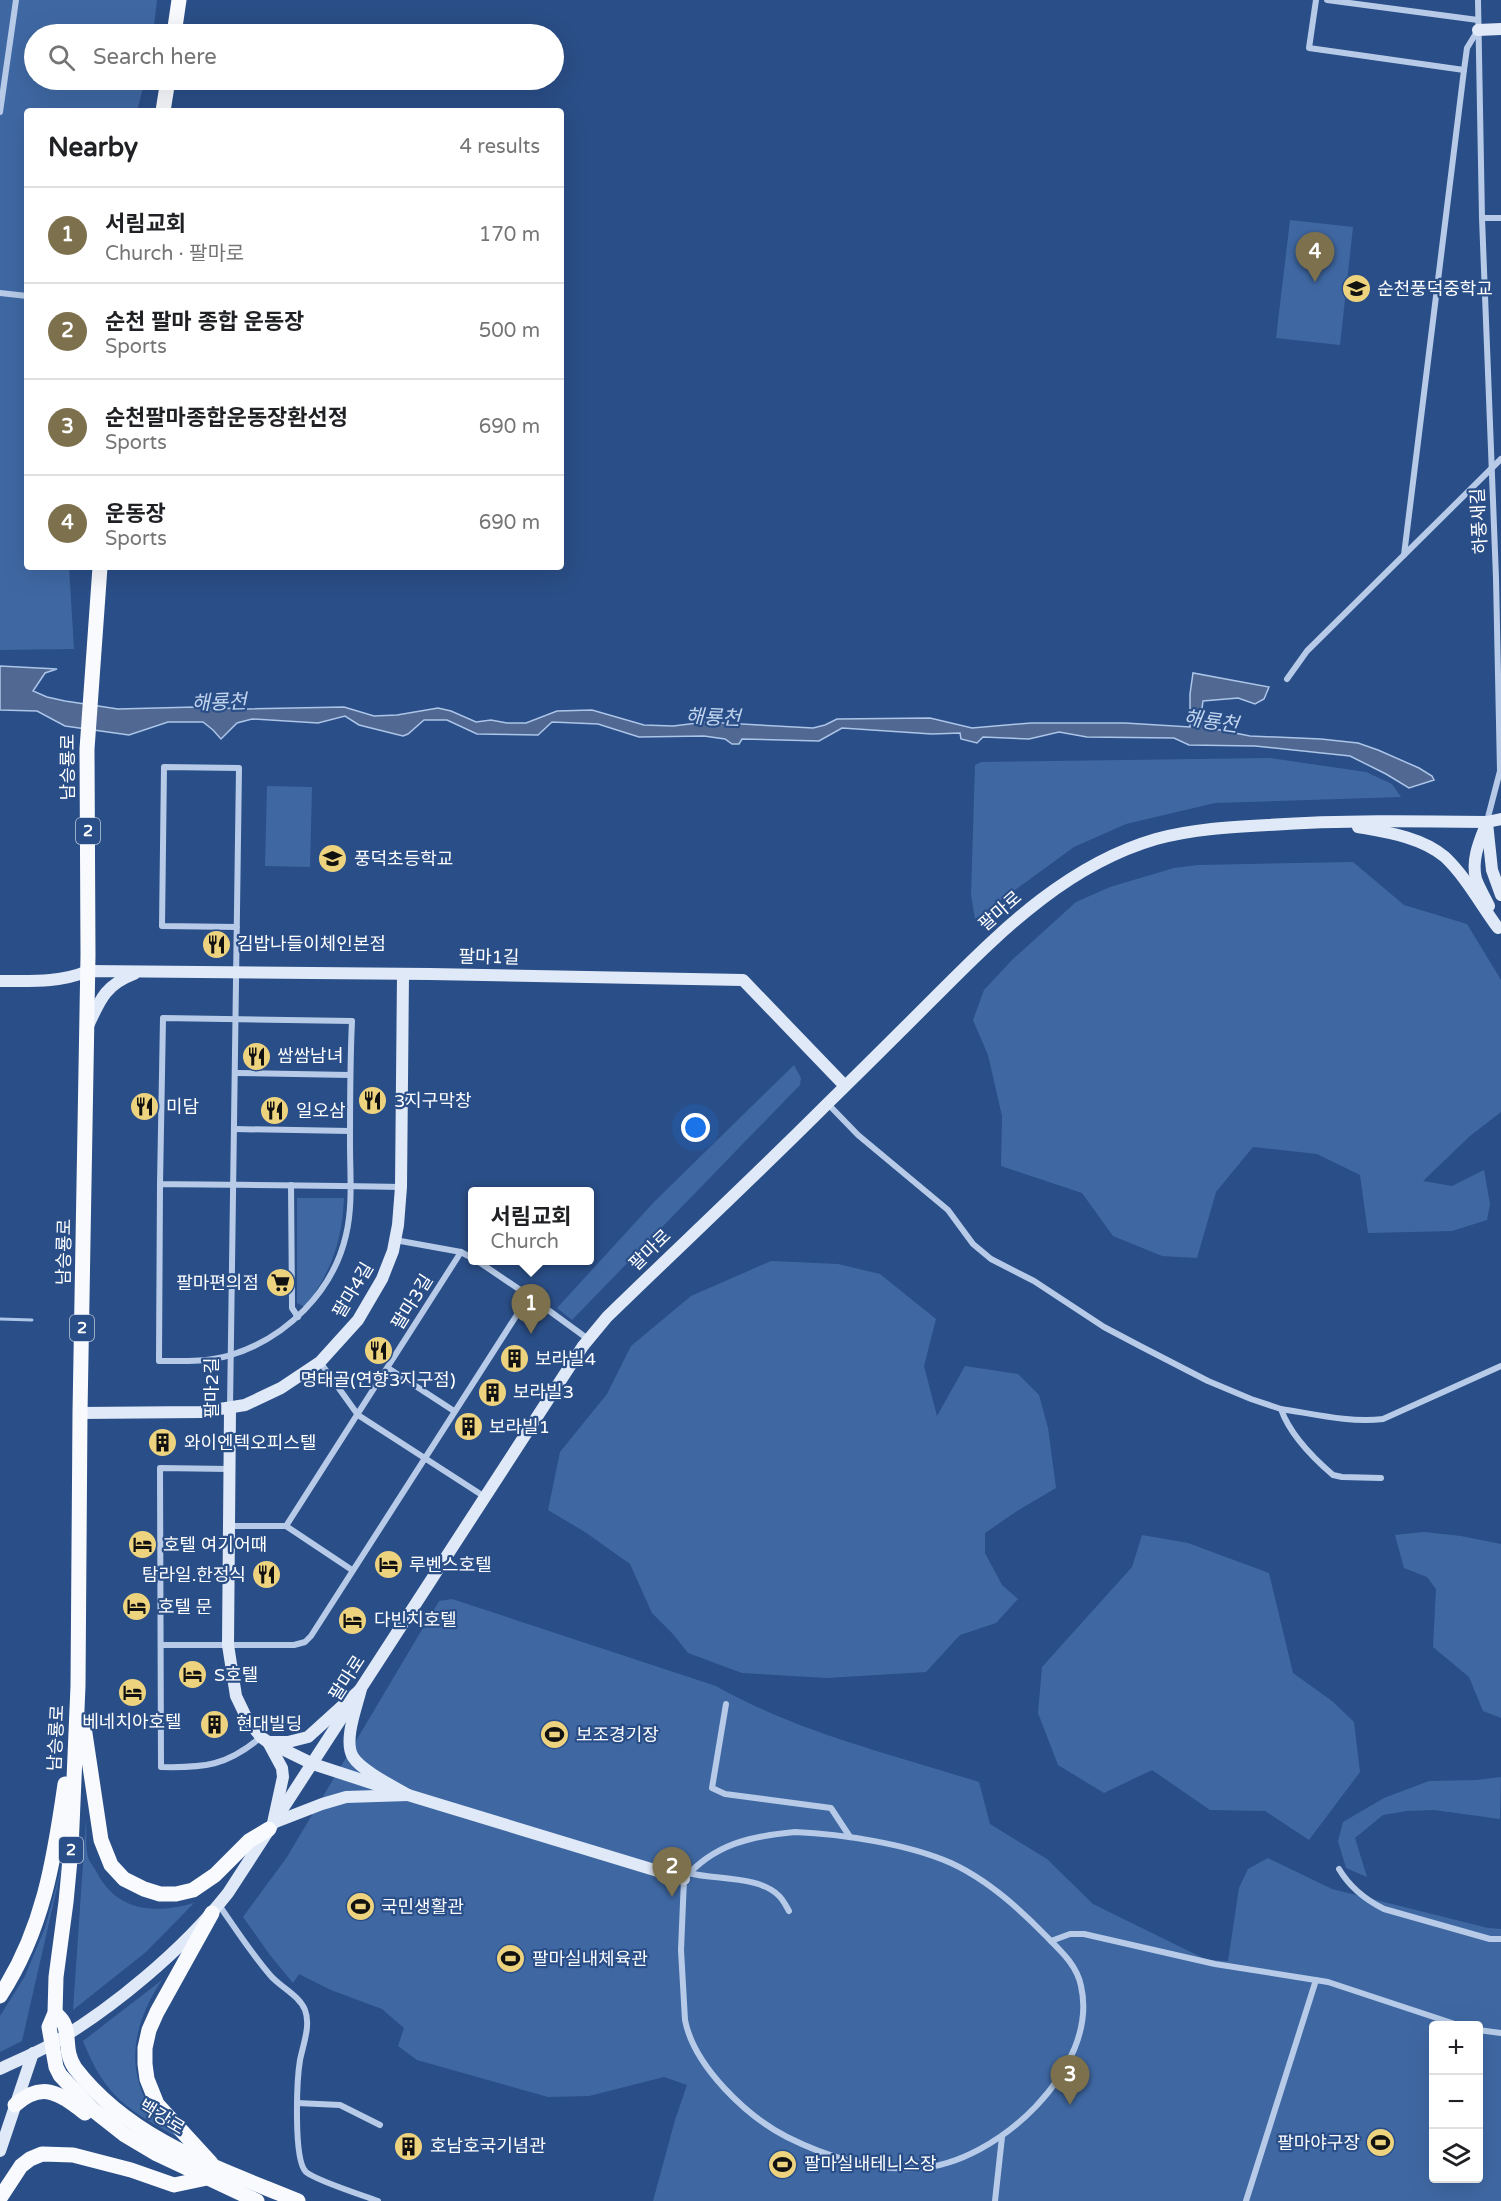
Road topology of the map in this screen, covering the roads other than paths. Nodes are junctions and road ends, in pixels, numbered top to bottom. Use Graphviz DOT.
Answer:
graph roads {
  1 [pos="16,0"];
  2 [pos="179,0"];
  3 [pos="1316,0"];
  4 [pos="1327,0"];
  5 [pos="1478,0"];
  6 [pos="175,24"];
  7 [pos="1478,25"];
  8 [pos="1501,29"];
  9 [pos="1464,70"];
  10 [pos="167,90"];
  11 [pos="164,108"];
  12 [pos="0,112"];
  13 [pos="1482,218"];
  14 [pos="1501,218"];
  15 [pos="0,293"];
  16 [pos="24,296"];
  17 [pos="1501,459"];
  18 [pos="1491,469"];
  19 [pos="1498,531"];
  20 [pos="1404,555"];
  21 [pos="100,570"];
  22 [pos="1287,679"];
  23 [pos="1500,772"];
  24 [pos="1501,819"];
  25 [pos="1327,822"];
  26 [pos="1487,822"];
  27 [pos="1501,895"];
  28 [pos="237,927"];
  29 [pos="1499,931"];
  30 [pos="88,971"];
  31 [pos="140,971"];
  32 [pos="236,972"];
  33 [pos="403,974"];
  34 [pos="0,981"];
  35 [pos="235,1019"];
  36 [pos="88,1027"];
  37 [pos="235,1073"];
  38 [pos="350,1075"];
  39 [pos="845,1086"];
  40 [pos="828,1104"];
  41 [pos="234,1129"];
  42 [pos="350,1131"];
  43 [pos="160,1184"];
  44 [pos="233,1185"];
  45 [pos="291,1185"];
  46 [pos="350,1186"];
  47 [pos="401,1187"];
  48 [pos="395,1240"];
  49 [pos="461,1252"];
  50 [pos="468,1256"];
  51 [pos="483,1265"];
  52 [pos="529,1296"];
  53 [pos="298,1317"];
  54 [pos="588,1339"];
  55 [pos="230,1355"];
  56 [pos="320,1362"];
  57 [pos="1501,1366"];
  58 [pos="388,1368"];
  59 [pos="230,1409"];
  60 [pos="1281,1409"];
  61 [pos="454,1411"];
  62 [pos="80,1413"];
  63 [pos="358,1414"];
  64 [pos="424,1458"];
  65 [pos="229,1469"];
  66 [pos="1381,1478"];
  67 [pos="485,1497"];
  68 [pos="228,1526"];
  69 [pos="286,1526"];
  70 [pos="352,1570"];
  71 [pos="160,1645"];
  72 [pos="228,1645"];
  73 [pos="78,1686"];
  74 [pos="361,1689"];
  75 [pos="726,1704"];
  76 [pos="265,1739"];
  77 [pos="313,1764"];
  78 [pos="408,1795"];
  79 [pos="271,1826"];
  80 [pos="850,1837"];
  81 [pos="1339,1869"];
  82 [pos="686,1876"];
  83 [pos="215,1909"];
  84 [pos="789,1911"];
  85 [pos="1501,1939"];
  86 [pos="1051,1941"];
  87 [pos="1316,1980"];
  88 [pos="0,1996"];
  89 [pos="55,2013"];
  90 [pos="1449,2021"];
  91 [pos="1483,2031"];
  92 [pos="1501,2033"];
  93 [pos="65,2034"];
  94 [pos="51,2044"];
  95 [pos="33,2053"];
  96 [pos="0,2069"];
  97 [pos="297,2103"];
  98 [pos="15,2105"];
  99 [pos="380,2125"];
  100 [pos="1002,2137"];
  101 [pos="0,2151"];
  102 [pos="158,2154"];
  103 [pos="210,2172"];
  104 [pos="0,2198"];
  105 [pos="257,2201"];
  106 [pos="298,2201"];
  107 [pos="378,2201"];
  108 [pos="995,2201"];
  109 [pos="1246,2201"];
  1 -- 12 [label="street"];
  2 -- 6 [label="main road"];
  3 -- 9 [label="street"];
  4 -- 7 [label="street"];
  5 -- 7 [label="street"];
  7 -- 8 [label="street"];
  7 -- 9 [label="street"];
  7 -- 13 [label="street, 하풍새길"];
  9 -- 20 [label="street"];
  10 -- 11 [label="main road"];
  13 -- 14 [label="street"];
  13 -- 18 [label="street, 하풍새길"];
  15 -- 16 [label="street"];
  17 -- 18 [label="street"];
  18 -- 19 [label="street, 하풍새길"];
  18 -- 20 [label="street"];
  19 -- 23 [label="street, 하풍새길"];
  20 -- 22 [label="street"];
  21 -- 30 [label="main road, 남승룡로 / 2"];
  23 -- 26 [label="street, 하풍새길"];
  24 -- 26 [label="street, 팔마로"];
  25 -- 26 [label="street, 팔마로"];
  25 -- 29 [label="street"];
  25 -- 39 [label="street, 팔마로"];
  26 -- 27 [label="street"];
  26 -- 29 [label="street"];
  28 -- 28 [label="street, 팔마2길"];
  28 -- 32 [label="street, 팔마2길"];
  30 -- 31 [label="street, 팔마1길"];
  30 -- 34 [label="street, 팔마1길"];
  30 -- 36 [label="main road, 남승룡로 / 2"];
  31 -- 32 [label="street, 팔마1길"];
  31 -- 36 [label="street"];
  32 -- 33 [label="street, 팔마1길"];
  32 -- 35 [label="street, 팔마2길"];
  33 -- 39 [label="street, 팔마1길"];
  33 -- 47 [label="street, 팔마4길"];
  35 -- 37 [label="street, 팔마2길"];
  35 -- 38 [label="street"];
  35 -- 43 [label="street"];
  36 -- 62 [label="main road, 남승룡로 / 2"];
  37 -- 38 [label="street"];
  37 -- 41 [label="street, 팔마2길"];
  38 -- 42 [label="street"];
  39 -- 40 [label="street, 팔마로"];
  40 -- 54 [label="street, 팔마로"];
  40 -- 60 [label="street"];
  41 -- 42 [label="street"];
  41 -- 44 [label="street, 팔마2길"];
  42 -- 46 [label="street"];
  43 -- 44 [label="street"];
  43 -- 55 [label="street"];
  44 -- 45 [label="street"];
  44 -- 55 [label="street, 팔마2길"];
  45 -- 46 [label="street"];
  45 -- 53 [label="street"];
  46 -- 47 [label="street"];
  46 -- 53 [label="street"];
  47 -- 48 [label="street, 팔마4길"];
  48 -- 49 [label="street"];
  48 -- 56 [label="street, 팔마4길"];
  49 -- 50 [label="street"];
  49 -- 58 [label="street, 팔마3길"];
  51 -- 52 [label="street"];
  52 -- 54 [label="street"];
  52 -- 61 [label="street"];
  53 -- 55 [label="street"];
  54 -- 67 [label="street, 팔마로"];
  55 -- 59 [label="street, 팔마2길"];
  56 -- 59 [label="street, 팔마4길"];
  56 -- 63 [label="street"];
  57 -- 60 [label="street"];
  58 -- 61 [label="street"];
  58 -- 63 [label="street, 팔마3길"];
  59 -- 62 [label="street, 팔마4길"];
  59 -- 65 [label="street, 팔마2길"];
  60 -- 66 [label="street"];
  61 -- 64 [label="street"];
  62 -- 73 [label="main road, 남승룡로 / 2"];
  63 -- 64 [label="street"];
  63 -- 69 [label="street, 팔마3길"];
  64 -- 67 [label="street"];
  64 -- 70 [label="street"];
  65 -- 68 [label="street, 팔마2길"];
  65 -- 71 [label="street"];
  67 -- 74 [label="street, 팔마로"];
  68 -- 69 [label="street"];
  68 -- 72 [label="street, 팔마2길"];
  69 -- 70 [label="street"];
  70 -- 72 [label="street"];
  71 -- 72 [label="street"];
  71 -- 76 [label="street"];
  72 -- 76 [label="street, 팔마2길"];
  73 -- 79 [label="main road"];
  73 -- 88 [label="main road"];
  73 -- 89 [label="main road, 남승룡로 / 2"];
  74 -- 76 [label="street"];
  74 -- 77 [label="street, 팔마로"];
  74 -- 78 [label="street"];
  75 -- 80 [label="street"];
  76 -- 77 [label="street, 팔마2길"];
  76 -- 79 [label="street"];
  77 -- 78 [label="street, 팔마2길"];
  77 -- 79 [label="street, 팔마로"];
  78 -- 79 [label="street"];
  78 -- 82 [label="street"];
  79 -- 83 [label="street, 팔마로"];
  80 -- 82 [label="street"];
  80 -- 86 [label="street"];
  81 -- 85 [label="street"];
  82 -- 84 [label="street"];
  82 -- 100 [label="street"];
  83 -- 93 [label="street, 팔마로"];
  83 -- 97 [label="street"];
  83 -- 103 [label="main road"];
  86 -- 87 [label="street"];
  86 -- 100 [label="street"];
  87 -- 90 [label="street"];
  87 -- 109 [label="street"];
  89 -- 93 [label="main road, 백강로 / 2"];
  89 -- 94 [label="main road, 남승룡로 / 2"];
  91 -- 92 [label="street"];
  93 -- 94 [label="street, 팔마로"];
  93 -- 103 [label="main road, 백강로 / 2"];
  94 -- 95 [label="street, 팔마로"];
  94 -- 102 [label="main road, 백강로 / 2"];
  95 -- 96 [label="street, 팔마로"];
  95 -- 98 [label="street"];
  97 -- 99 [label="street"];
  97 -- 107 [label="street"];
  98 -- 101 [label="street"];
  98 -- 102 [label="main road"];
  100 -- 108 [label="street"];
  102 -- 103 [label="main road, 백강로 / 2"];
  103 -- 104 [label="main road"];
  103 -- 105 [label="main road, 백강로 / 2"];
  103 -- 106 [label="main road, 백강로"];
}
